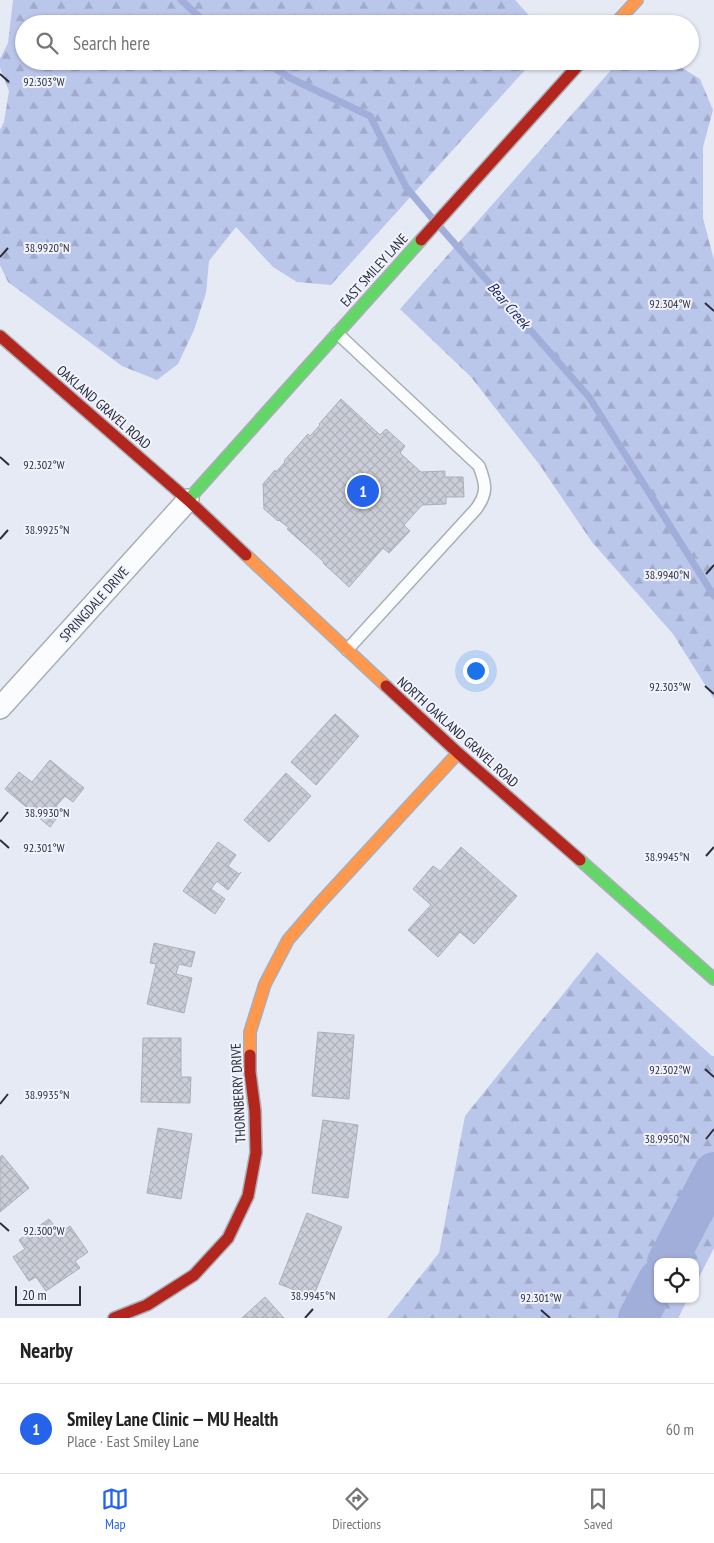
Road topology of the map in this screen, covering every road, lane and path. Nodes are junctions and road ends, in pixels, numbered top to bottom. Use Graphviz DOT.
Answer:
graph roads {
  1 [pos="637,0"];
  2 [pos="623,15"];
  3 [pos="574,70"];
  4 [pos="337,333"];
  5 [pos="0,336"];
  6 [pos="188,500"];
  7 [pos="347,650"];
  8 [pos="0,708"];
  9 [pos="458,754"];
  10 [pos="714,979"];
  11 [pos="114,1318"];
  1 -- 2 [label="street"];
  3 -- 4 [label="street, EAST SMILEY LANE"];
  4 -- 6 [label="street, EAST SMILEY LANE"];
  4 -- 7 [label="lane"];
  5 -- 6 [label="street, OAKLAND GRAVEL ROAD"];
  6 -- 7 [label="street, NORTH OAKLAND GRAVEL ROAD"];
  6 -- 8 [label="street, SPRINGDALE DRIVE"];
  7 -- 9 [label="street, NORTH OAKLAND GRAVEL ROAD"];
  9 -- 10 [label="street, NORTH OAKLAND GRAVEL ROAD"];
  9 -- 11 [label="street, THORNBERRY DRIVE"];
}
